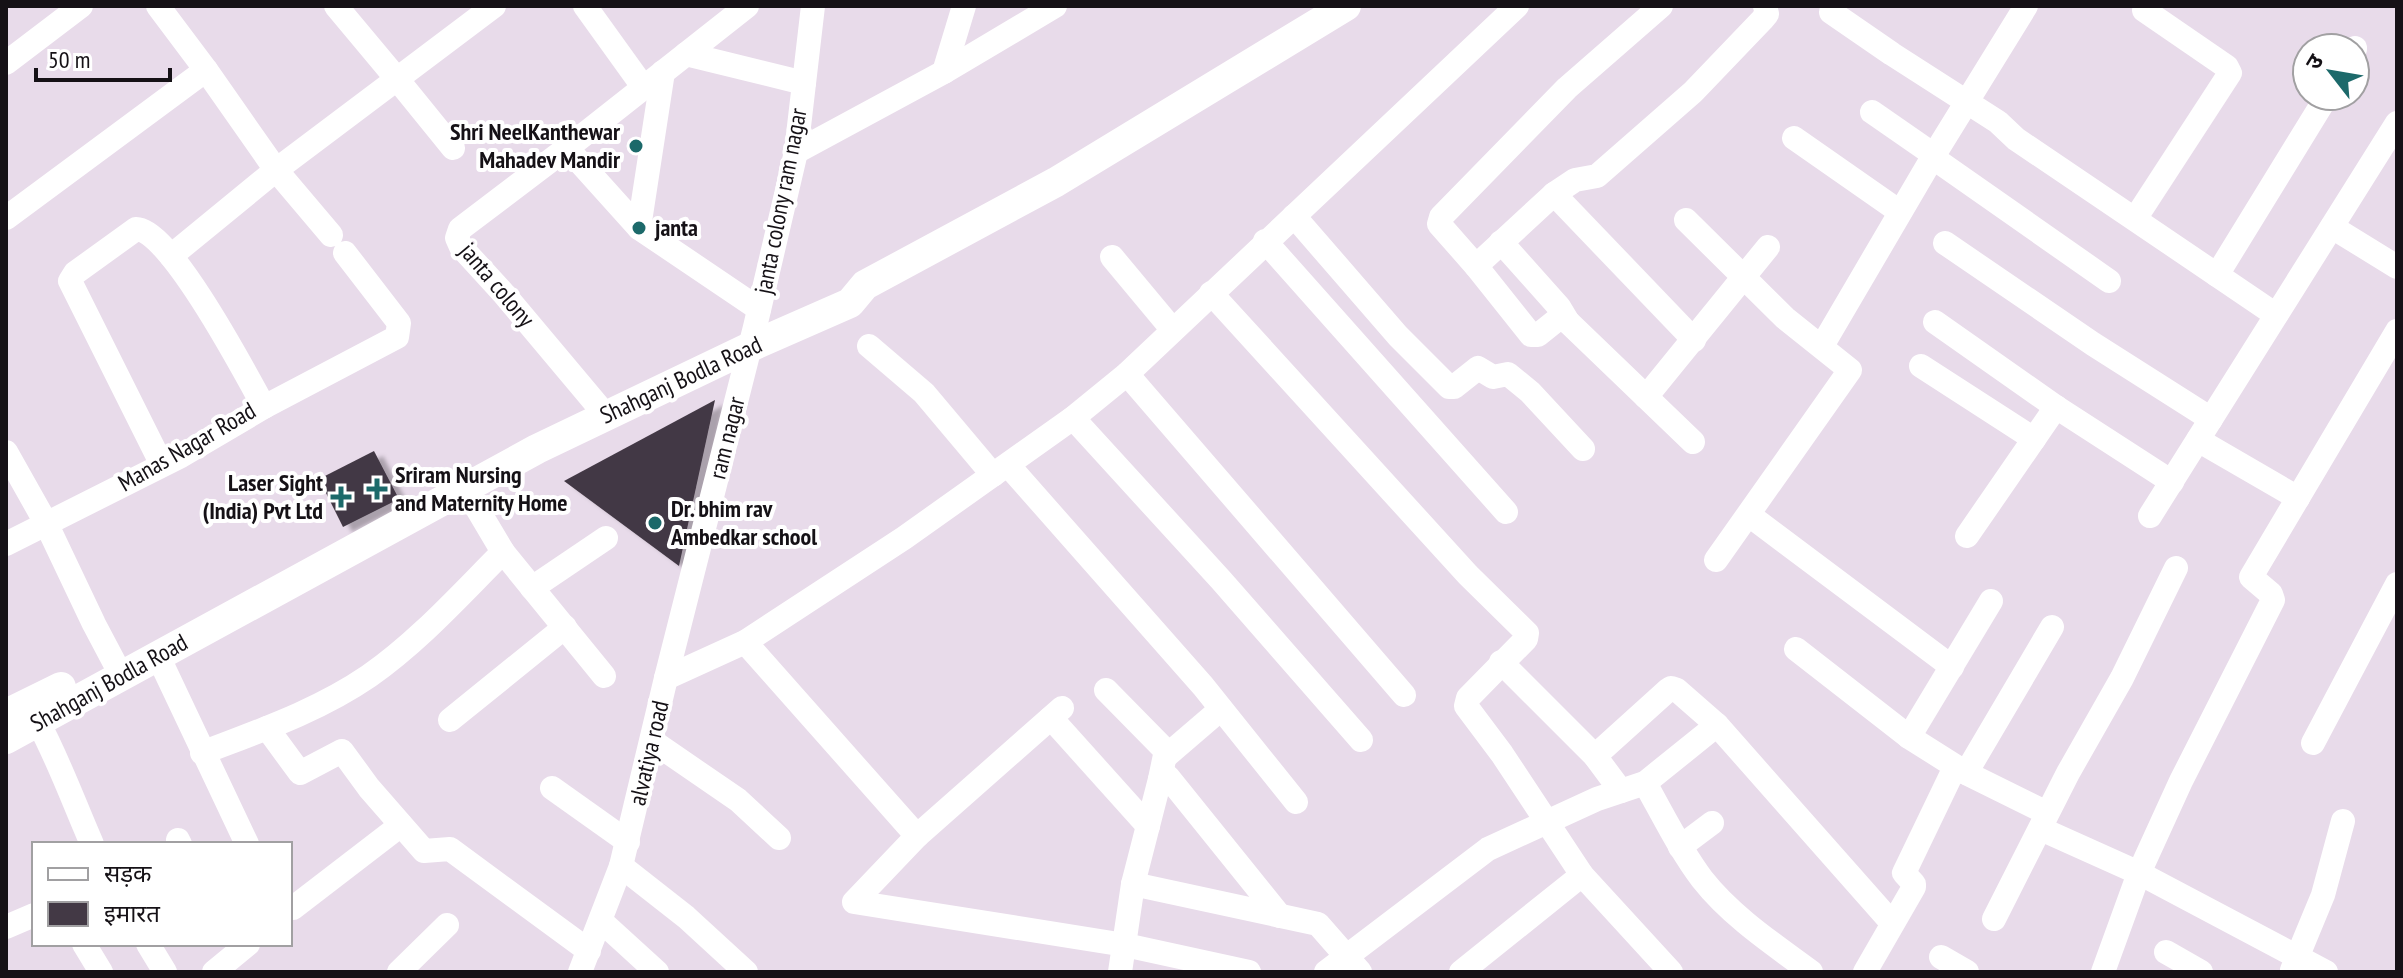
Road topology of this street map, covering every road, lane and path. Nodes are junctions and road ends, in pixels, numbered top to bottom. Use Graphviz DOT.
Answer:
graph roads {
  1 [pos="81,6"];
  2 [pos="158,6"];
  3 [pos="336,6"];
  4 [pos="494,6"];
  5 [pos="585,6"];
  6 [pos="747,6"];
  7 [pos="813,6"];
  8 [pos="964,6"];
  9 [pos="1055,6"];
  10 [pos="1346,6"];
  11 [pos="1517,6"];
  12 [pos="1661,6"];
  13 [pos="1765,6"];
  14 [pos="2026,6"];
  15 [pos="2144,10"];
  16 [pos="1831,12"];
  17 [pos="686,54"];
  18 [pos="6,63"];
  19 [pos="206,70"];
  20 [pos="663,72"];
  21 [pos="944,72"];
  22 [pos="397,79"];
  23 [pos="804,83"];
  24 [pos="644,88"];
  25 [pos="1967,102"];
  26 [pos="1872,112"];
  27 [pos="2317,112"];
  28 [pos="2397,123"];
  29 [pos="1794,138"];
  30 [pos="453,148"];
  31 [pos="567,148"];
  32 [pos="796,152"];
  33 [pos="1933,156"];
  34 [pos="276,170"];
  35 [pos="1554,194"];
  36 [pos="1900,212"];
  37 [pos="1294,216"];
  38 [pos="6,218"];
  39 [pos="2135,219"];
  40 [pos="1686,220"];
  41 [pos="2332,227"];
  42 [pos="639,228"];
  43 [pos="1265,241"];
  44 [pos="1501,242"];
  45 [pos="1945,243"];
  46 [pos="1768,247"];
  47 [pos="171,256"];
  48 [pos="1112,257"];
  49 [pos="1476,266"];
  50 [pos="2397,267"];
  51 [pos="2217,275"];
  52 [pos="1744,277"];
  53 [pos="2109,281"];
  54 [pos="1211,293"];
  55 [pos="2276,315"];
  56 [pos="1568,322"];
  57 [pos="1935,322"];
  58 [pos="755,328"];
  59 [pos="1172,329"];
  60 [pos="2397,331"];
  61 [pos="1694,340"];
  62 [pos="869,346"];
  63 [pos="1822,346"];
  64 [pos="1921,366"];
  65 [pos="1127,374"];
  66 [pos="1646,397"];
  67 [pos="598,406"];
  68 [pos="264,407"];
  69 [pos="2056,407"];
  70 [pos="1073,418"];
  71 [pos="2211,419"];
  72 [pos="2034,439"];
  73 [pos="2198,440"];
  74 [pos="1693,442"];
  75 [pos="1583,449"];
  76 [pos="6,452"];
  77 [pos="162,465"];
  78 [pos="1001,470"];
  79 [pos="2172,482"];
  80 [pos="465,488"];
  81 [pos="2298,498"];
  82 [pos="1506,512"];
  83 [pos="1749,515"];
  84 [pos="2150,516"];
  85 [pos="46,523"];
  86 [pos="704,529"];
  87 [pos="1967,536"];
  88 [pos="606,538"];
  89 [pos="6,544"];
  90 [pos="503,552"];
  91 [pos="1716,560"];
  92 [pos="2176,568"];
  93 [pos="2397,584"];
  94 [pos="532,588"];
  95 [pos="1991,601"];
  96 [pos="565,627"];
  97 [pos="2052,627"];
  98 [pos="745,642"];
  99 [pos="1796,649"];
  100 [pos="158,656"];
  101 [pos="1501,662"];
  102 [pos="1952,667"];
  103 [pos="117,669"];
  104 [pos="604,676"];
  105 [pos="666,678"];
  106 [pos="1106,690"];
  107 [pos="1404,695"];
  108 [pos="1221,709"];
  109 [pos="6,714"];
  110 [pos="450,720"];
  111 [pos="38,722"];
  112 [pos="1717,725"];
  113 [pos="267,728"];
  114 [pos="1909,737"];
  115 [pos="6,739"];
  116 [pos="1361,740"];
  117 [pos="652,741"];
  118 [pos="2313,743"];
  119 [pos="202,753"];
  120 [pos="1595,756"];
  121 [pos="1162,768"];
  122 [pos="1961,770"];
  123 [pos="1645,783"];
  124 [pos="552,788"];
  125 [pos="1621,791"];
  126 [pos="1296,802"];
  127 [pos="2044,821"];
  128 [pos="2343,821"];
  129 [pos="1546,822"];
  130 [pos="1712,823"];
  131 [pos="401,825"];
  132 [pos="1148,826"];
  133 [pos="917,836"];
  134 [pos="779,838"];
  135 [pos="91,842"];
  136 [pos="246,842"];
  137 [pos="628,842"];
  138 [pos="1680,847"];
  139 [pos="621,866"];
  140 [pos="2139,873"];
  141 [pos="1582,875"];
  142 [pos="1133,884"];
  143 [pos="292,906"];
  144 [pos="32,916"];
  145 [pos="1280,916"];
  146 [pos="1994,919"];
  147 [pos="601,921"];
  148 [pos="1892,923"];
  149 [pos="447,925"];
  150 [pos="6,927"];
  151 [pos="1125,945"];
  152 [pos="85,946"];
  153 [pos="149,946"];
  154 [pos="244,946"];
  155 [pos="2166,952"];
  156 [pos="1941,957"];
  157 [pos="585,962"];
  158 [pos="2294,964"];
  159 [pos="1354,965"];
  160 [pos="101,972"];
  161 [pos="165,972"];
  162 [pos="214,972"];
  163 [pos="399,972"];
  164 [pos="657,972"];
  165 [pos="746,972"];
  166 [pos="1120,972"];
  167 [pos="1249,972"];
  168 [pos="1326,972"];
  169 [pos="1461,972"];
  170 [pos="1671,972"];
  171 [pos="1811,972"];
  172 [pos="1865,972"];
  173 [pos="1967,972"];
  174 [pos="2103,972"];
  175 [pos="2201,972"];
  176 [pos="2326,972"];
  1 -- 18 [label="street"];
  2 -- 19 [label="street"];
  3 -- 22 [label="street"];
  4 -- 22 [label="street"];
  5 -- 24 [label="street"];
  6 -- 17 [label="street, janta colony"];
  7 -- 23 [label="street, janta colony ram nagar"];
  8 -- 21 [label="street"];
  9 -- 21 [label="street"];
  10 -- 58 [label="main road"];
  11 -- 37 [label="street"];
  12 -- 49 [label="street"];
  13 -- 35 [label="street"];
  14 -- 25 [label="street"];
  15 -- 39 [label="street"];
  16 -- 25 [label="street"];
  17 -- 20 [label="street, janta colony"];
  17 -- 23 [label="street"];
  19 -- 34 [label="street"];
  19 -- 38 [label="street"];
  20 -- 24 [label="street, janta colony"];
  20 -- 42 [label="street"];
  21 -- 32 [label="street"];
  22 -- 30 [label="street"];
  22 -- 34 [label="street"];
  23 -- 32 [label="street, janta colony ram nagar"];
  24 -- 31 [label="street, janta colony"];
  25 -- 33 [label="street"];
  25 -- 39 [label="street"];
  26 -- 33 [label="street"];
  27 -- 51 [label="street"];
  28 -- 41 [label="street"];
  29 -- 36 [label="street"];
  31 -- 42 [label="street"];
  31 -- 67 [label="street, janta colony"];
  32 -- 58 [label="street, janta colony ram nagar"];
  33 -- 36 [label="street"];
  33 -- 53 [label="street"];
  34 -- 47 [label="street"];
  34 -- 68 [label="street"];
  35 -- 44 [label="street"];
  35 -- 61 [label="street"];
  36 -- 63 [label="street"];
  37 -- 43 [label="street"];
  37 -- 75 [label="street"];
  39 -- 51 [label="street"];
  40 -- 52 [label="street"];
  41 -- 50 [label="street"];
  41 -- 55 [label="street"];
  42 -- 58 [label="street"];
  43 -- 54 [label="street"];
  43 -- 82 [label="street"];
  44 -- 49 [label="street"];
  44 -- 56 [label="street"];
  45 -- 71 [label="street"];
  46 -- 52 [label="street"];
  47 -- 68 [label="street, Manas Nagar Road"];
  47 -- 77 [label="street, Manas Nagar Road"];
  48 -- 59 [label="street"];
  49 -- 56 [label="street"];
  51 -- 55 [label="street"];
  52 -- 61 [label="street"];
  52 -- 63 [label="street"];
  54 -- 59 [label="street"];
  54 -- 101 [label="street"];
  55 -- 71 [label="street"];
  56 -- 66 [label="street"];
  57 -- 69 [label="street"];
  58 -- 67 [label="main road"];
  58 -- 80 [label="main road, Shahganj Bodla Road"];
  58 -- 86 [label="street, ram nagar"];
  59 -- 65 [label="street"];
  60 -- 81 [label="street"];
  61 -- 66 [label="street"];
  62 -- 78 [label="street"];
  63 -- 83 [label="street"];
  64 -- 72 [label="street"];
  65 -- 70 [label="street"];
  65 -- 107 [label="street"];
  66 -- 74 [label="street"];
  67 -- 103 [label="main road"];
  68 -- 77 [label="street, Manas Nagar Road"];
  69 -- 72 [label="street"];
  69 -- 79 [label="street"];
  70 -- 78 [label="street"];
  70 -- 116 [label="street"];
  71 -- 73 [label="street"];
  72 -- 87 [label="street"];
  73 -- 79 [label="street"];
  73 -- 81 [label="street"];
  76 -- 85 [label="street"];
  77 -- 85 [label="street, Manas Nagar Road"];
  78 -- 98 [label="street"];
  78 -- 108 [label="street"];
  79 -- 84 [label="street"];
  80 -- 90 [label="street"];
  80 -- 100 [label="main road, Shahganj Bodla Road"];
  81 -- 140 [label="street"];
  83 -- 91 [label="street"];
  83 -- 102 [label="street"];
  85 -- 89 [label="street, Manas Nagar Road"];
  85 -- 103 [label="street"];
  86 -- 105 [label="street, alvatiya road"];
  88 -- 94 [label="street"];
  90 -- 94 [label="street"];
  90 -- 113 [label="street"];
  92 -- 127 [label="street"];
  93 -- 118 [label="street"];
  94 -- 96 [label="street"];
  95 -- 102 [label="street"];
  96 -- 104 [label="street"];
  96 -- 110 [label="street"];
  97 -- 122 [label="street"];
  98 -- 105 [label="street"];
  98 -- 133 [label="street"];
  99 -- 114 [label="street"];
  100 -- 103 [label="main road, Shahganj Bodla Road"];
  100 -- 119 [label="street"];
  101 -- 120 [label="street"];
  101 -- 129 [label="street"];
  102 -- 114 [label="street"];
  103 -- 109 [label="main road"];
  103 -- 111 [label="main road, Shahganj Bodla Road"];
  105 -- 117 [label="street, alvatiya road"];
  106 -- 121 [label="street"];
  108 -- 121 [label="street"];
  108 -- 126 [label="street"];
  111 -- 115 [label="main road, Shahganj Bodla Road"];
  111 -- 135 [label="street"];
  112 -- 120 [label="street"];
  112 -- 123 [label="street"];
  112 -- 148 [label="street"];
  113 -- 119 [label="street"];
  113 -- 131 [label="street"];
  114 -- 122 [label="street"];
  117 -- 134 [label="street"];
  117 -- 137 [label="street, alvatiya road"];
  119 -- 136 [label="street"];
  120 -- 125 [label="street"];
  121 -- 132 [label="street"];
  121 -- 145 [label="street"];
  122 -- 127 [label="street"];
  122 -- 148 [label="street"];
  123 -- 125 [label="street"];
  123 -- 138 [label="street"];
  124 -- 137 [label="street"];
  125 -- 129 [label="street"];
  127 -- 140 [label="street"];
  127 -- 146 [label="street"];
  128 -- 158 [label="street"];
  129 -- 141 [label="street"];
  129 -- 159 [label="street"];
  130 -- 138 [label="street"];
  131 -- 143 [label="street"];
  131 -- 157 [label="street"];
  132 -- 133 [label="street"];
  132 -- 142 [label="street"];
  133 -- 151 [label="street"];
  137 -- 139 [label="street, alvatiya road"];
  138 -- 171 [label="street"];
  139 -- 147 [label="street, alvatiya road"];
  139 -- 165 [label="street"];
  140 -- 158 [label="street"];
  140 -- 174 [label="street"];
  141 -- 169 [label="street"];
  141 -- 170 [label="street"];
  142 -- 145 [label="street"];
  142 -- 151 [label="street"];
  144 -- 150 [label="street"];
  145 -- 159 [label="street"];
  147 -- 157 [label="street, alvatiya road"];
  147 -- 164 [label="street"];
  148 -- 172 [label="street"];
  149 -- 163 [label="street"];
  151 -- 166 [label="street"];
  151 -- 167 [label="street"];
  152 -- 160 [label="street"];
  153 -- 161 [label="street"];
  154 -- 162 [label="street"];
  155 -- 175 [label="street"];
  156 -- 173 [label="street"];
  158 -- 176 [label="street"];
  159 -- 168 [label="street"];
}
